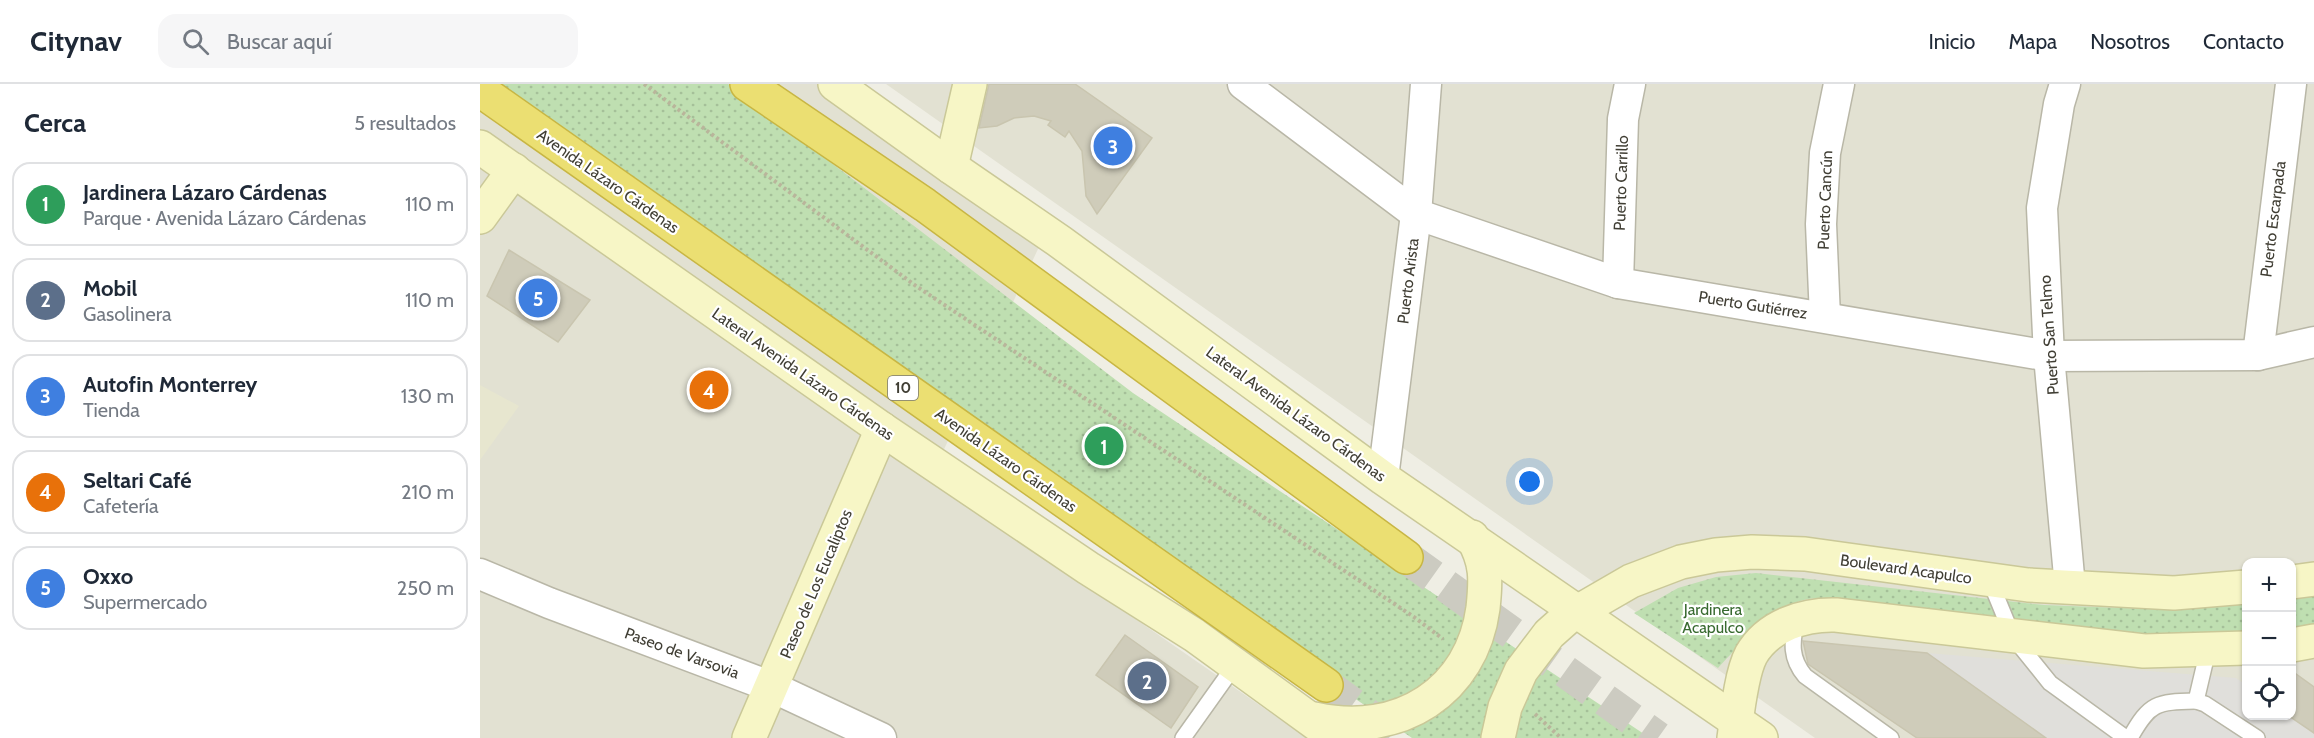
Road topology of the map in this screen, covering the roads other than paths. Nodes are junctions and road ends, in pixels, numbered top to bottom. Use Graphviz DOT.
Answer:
graph roads {
  1 [pos="747,84"];
  2 [pos="835,84"];
  3 [pos="970,84"];
  4 [pos="1243,84"];
  5 [pos="1426,84"];
  6 [pos="1630,84"];
  7 [pos="1839,84"];
  8 [pos="2066,84"];
  9 [pos="2291,84"];
  10 [pos="480,90"];
  11 [pos="480,147"];
  12 [pos="951,167"];
  13 [pos="514,170"];
  14 [pos="1416,214"];
  15 [pos="480,217"];
  16 [pos="1618,283"];
  17 [pos="1825,317"];
  18 [pos="2314,342"];
  19 [pos="2258,355"];
  20 [pos="2049,356"];
  21 [pos="882,429"];
  22 [pos="1383,478"];
  23 [pos="1472,537"];
  24 [pos="1406,557"];
  25 [pos="480,574"];
  26 [pos="2314,579"];
  27 [pos="1990,581"];
  28 [pos="2296,581"];
  29 [pos="2070,587"];
  30 [pos="2242,587"];
  31 [pos="1578,612"];
  32 [pos="1796,620"];
  33 [pos="2013,637"];
  34 [pos="2314,641"];
  35 [pos="2296,644"];
  36 [pos="2242,648"];
  37 [pos="2208,650"];
  38 [pos="1235,665"];
  39 [pos="1326,685"];
  40 [pos="772,687"];
  41 [pos="2196,701"];
  42 [pos="1300,711"];
  43 [pos="1744,733"];
  44 [pos="749,738"];
  45 [pos="881,738"];
  46 [pos="1183,738"];
  47 [pos="1336,738"];
  48 [pos="1498,738"];
  49 [pos="1891,738"];
  50 [pos="2128,738"];
  51 [pos="2257,738"];
  1 -- 24 [label="highway"];
  2 -- 12 [label="main road, Lateral Avenida Lázaro Cárdenas"];
  3 -- 12 [label="main road"];
  4 -- 14 [label="street, Puerto Gutiérrez"];
  5 -- 14 [label="street, Puerto Arista"];
  6 -- 16 [label="street, Puerto Carrillo"];
  7 -- 17 [label="street, Puerto Cancún"];
  8 -- 20 [label="street, Puerto San Telmo"];
  9 -- 19 [label="street, Puerto Escarpada"];
  10 -- 39 [label="highway, Avenida Lázaro Cárdenas / 10"];
  11 -- 13 [label="main road, Lateral Avenida Lázaro Cárdenas"];
  12 -- 22 [label="main road, Lateral Avenida Lázaro Cárdenas"];
  13 -- 15 [label="main road"];
  13 -- 21 [label="main road, Lateral Avenida Lázaro Cárdenas"];
  14 -- 16 [label="street, Puerto Gutiérrez"];
  14 -- 22 [label="street, Puerto Arista"];
  16 -- 17 [label="street, Puerto Gutiérrez"];
  17 -- 20 [label="street, Puerto Gutiérrez"];
  18 -- 19 [label="street, Puerto Gutiérrez"];
  19 -- 20 [label="street, Puerto Gutiérrez"];
  20 -- 29 [label="street, Puerto San Telmo"];
  21 -- 38 [label="main road, Lateral Avenida Lázaro Cárdenas"];
  21 -- 40 [label="main road, Paseo de Los Eucaliptos"];
  22 -- 23 [label="main road, Lateral Avenida Lázaro Cárdenas"];
  23 -- 31 [label="main road, Lateral Avenida Lázaro Cárdenas"];
  23 -- 42 [label="main road"];
  25 -- 40 [label="street, Paseo de Varsovia"];
  26 -- 28 [label="main road"];
  27 -- 29 [label="main road, Boulevard Acapulco"];
  27 -- 31 [label="main road, Boulevard Acapulco"];
  27 -- 33 [label="lane"];
  29 -- 30 [label="main road, Boulevard Acapulco"];
  31 -- 43 [label="main road, Lateral Avenida Lázaro Cárdenas"];
  31 -- 48 [label="main road, Boulevard Acapulco"];
  32 -- 33 [label="main road"];
  32 -- 43 [label="main road"];
  32 -- 49 [label="lane"];
  33 -- 37 [label="main road"];
  33 -- 50 [label="lane"];
  34 -- 35 [label="main road"];
  36 -- 37 [label="main road"];
  37 -- 41 [label="lane"];
  38 -- 42 [label="main road, Lateral Avenida Lázaro Cárdenas"];
  38 -- 46 [label="lane"];
  40 -- 44 [label="main road, Paseo de Los Eucaliptos"];
  40 -- 45 [label="street, Paseo de Varsovia"];
  41 -- 50 [label="lane"];
  41 -- 51 [label="lane"];
  42 -- 47 [label="main road, Lateral Avenida Lázaro Cárdenas"];
}
